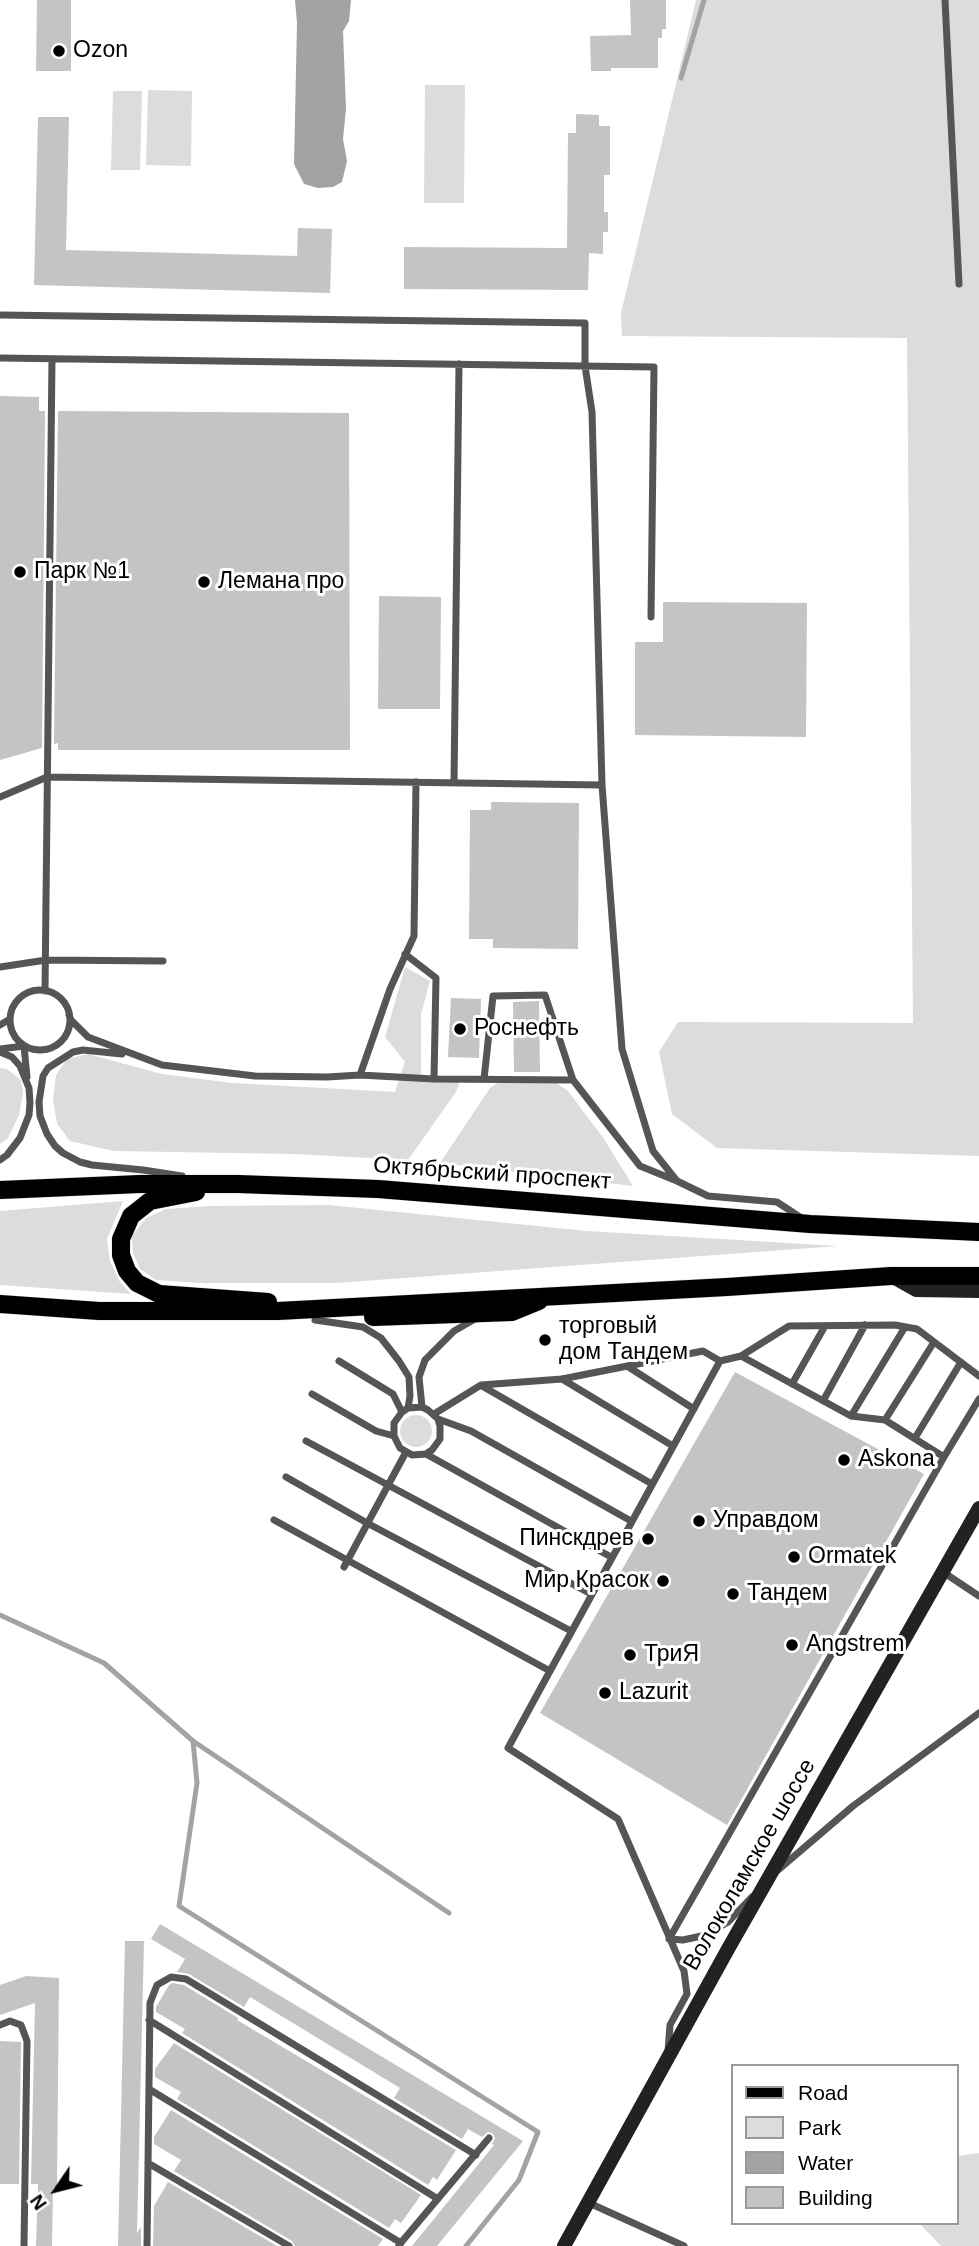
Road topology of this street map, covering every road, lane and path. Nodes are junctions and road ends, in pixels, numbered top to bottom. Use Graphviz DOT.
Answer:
graph roads {
  1 [pos="945,0"];
  2 [pos="959,284"];
  3 [pos="0,315"];
  4 [pos="0,358"];
  5 [pos="52,359"];
  6 [pos="459,364"];
  7 [pos="585,366"];
  8 [pos="652,617"];
  9 [pos="47,777"];
  10 [pos="416,782"];
  11 [pos="454,783"];
  12 [pos="602,785"];
  13 [pos="0,797"];
  14 [pos="405,954"];
  15 [pos="46,960"];
  16 [pos="163,961"];
  17 [pos="0,967"];
  18 [pos="45,991"];
  19 [pos="69,1015"];
  20 [pos="10,1019"];
  21 [pos="0,1025"];
  22 [pos="24,1046"];
  23 [pos="58,1047"];
  24 [pos="0,1050"];
  25 [pos="79,1051"];
  26 [pos="133,1055"];
  27 [pos="56,1061"];
  28 [pos="360,1075"];
  29 [pos="433,1079"];
  30 [pos="484,1079"];
  31 [pos="27,1080"];
  32 [pos="573,1080"];
  33 [pos="0,1160"];
  34 [pos="677,1181"];
  35 [pos="238,1184"];
  36 [pos="0,1190"];
  37 [pos="810,1223"];
  38 [pos="979,1232"];
  39 [pos="891,1276"];
  40 [pos="979,1276"];
  41 [pos="979,1291"];
  42 [pos="556,1295"];
  43 [pos="0,1304"];
  44 [pos="297,1310"];
  45 [pos="278,1311"];
  46 [pos="488,1312"];
  47 [pos="315,1320"];
  48 [pos="865,1325"];
  49 [pos="825,1326"];
  50 [pos="905,1327"];
  51 [pos="934,1342"];
  52 [pos="741,1356"];
  53 [pos="339,1361"];
  54 [pos="720,1362"];
  55 [pos="961,1362"];
  56 [pos="627,1366"];
  57 [pos="979,1376"];
  58 [pos="562,1379"];
  59 [pos="792,1384"];
  60 [pos="481,1385"];
  61 [pos="312,1394"];
  62 [pos="979,1399"];
  63 [pos="822,1401"];
  64 [pos="422,1407"];
  65 [pos="694,1409"];
  66 [pos="405,1410"];
  67 [pos="851,1416"];
  68 [pos="436,1417"];
  69 [pos="886,1420"];
  70 [pos="394,1436"];
  71 [pos="915,1438"];
  72 [pos="306,1441"];
  73 [pos="673,1446"];
  74 [pos="406,1452"];
  75 [pos="426,1454"];
  76 [pos="944,1457"];
  77 [pos="286,1477"];
  78 [pos="388,1484"];
  79 [pos="652,1484"];
  80 [pos="979,1508"];
  81 [pos="274,1520"];
  82 [pos="631,1521"];
  83 [pos="367,1523"];
  84 [pos="611,1557"];
  85 [pos="345,1564"];
  86 [pos="943,1572"];
  87 [pos="591,1594"];
  88 [pos="979,1596"];
  89 [pos="571,1631"];
  90 [pos="550,1671"];
  91 [pos="979,1713"];
  92 [pos="767,1881"];
  93 [pos="669,1939"];
  94 [pos="149,2020"];
  95 [pos="0,2025"];
  96 [pos="667,2058"];
  97 [pos="149,2089"];
  98 [pos="489,2138"];
  99 [pos="476,2155"];
  100 [pos="148,2163"];
  101 [pos="438,2199"];
  102 [pos="589,2203"];
  103 [pos="400,2245"];
  104 [pos="24,2246"];
  105 [pos="147,2246"];
  106 [pos="289,2246"];
  107 [pos="564,2246"];
  108 [pos="684,2246"];
  1 -- 2 [label="lane"];
  3 -- 7 [label="lane"];
  4 -- 5 [label="lane"];
  5 -- 6 [label="lane"];
  5 -- 9 [label="lane"];
  6 -- 7 [label="lane"];
  6 -- 11 [label="lane"];
  7 -- 8 [label="lane"];
  7 -- 12 [label="lane"];
  9 -- 10 [label="lane"];
  9 -- 13 [label="lane"];
  9 -- 15 [label="lane"];
  10 -- 11 [label="lane"];
  10 -- 14 [label="lane"];
  11 -- 12 [label="lane"];
  12 -- 34 [label="lane"];
  14 -- 28 [label="lane"];
  14 -- 29 [label="lane"];
  15 -- 16 [label="lane"];
  15 -- 17 [label="lane"];
  15 -- 18 [label="lane"];
  18 -- 19 [label="lane"];
  18 -- 20 [label="lane"];
  19 -- 23 [label="lane"];
  19 -- 26 [label="lane"];
  20 -- 21 [label="lane"];
  20 -- 22 [label="lane"];
  22 -- 23 [label="lane"];
  22 -- 24 [label="lane"];
  22 -- 31 [label="lane"];
  23 -- 25 [label="lane"];
  23 -- 27 [label="lane"];
  24 -- 31 [label="lane"];
  25 -- 26 [label="lane"];
  25 -- 27 [label="lane"];
  26 -- 28 [label="lane"];
  27 -- 35 [label="lane"];
  28 -- 29 [label="lane"];
  29 -- 30 [label="lane"];
  30 -- 32 [label="lane"];
  30 -- 32 [label="lane"];
  31 -- 33 [label="lane"];
  32 -- 34 [label="lane"];
  34 -- 37 [label="lane"];
  35 -- 36 [label="main road, Октябрьский проспект"];
  35 -- 37 [label="main road, Октябрьский проспект"];
  35 -- 44 [label="main road"];
  37 -- 38 [label="main road, Октябрьский проспект"];
  39 -- 40 [label="main road"];
  39 -- 41 [label="main road"];
  39 -- 42 [label="main road"];
  42 -- 44 [label="main road"];
  42 -- 46 [label="main road"];
  43 -- 45 [label="main road"];
  44 -- 45 [label="main road"];
  45 -- 47 [label="main road"];
  46 -- 47 [label="main road"];
  46 -- 64 [label="lane"];
  47 -- 66 [label="lane"];
  48 -- 49 [label="lane"];
  48 -- 50 [label="lane"];
  48 -- 63 [label="lane"];
  49 -- 52 [label="lane"];
  49 -- 59 [label="lane"];
  50 -- 51 [label="lane"];
  50 -- 67 [label="lane"];
  51 -- 55 [label="lane"];
  51 -- 69 [label="lane"];
  52 -- 54 [label="lane"];
  52 -- 59 [label="lane"];
  53 -- 66 [label="lane"];
  54 -- 56 [label="lane"];
  54 -- 65 [label="lane"];
  55 -- 57 [label="lane"];
  55 -- 71 [label="lane"];
  56 -- 58 [label="lane"];
  56 -- 65 [label="lane"];
  58 -- 60 [label="lane"];
  58 -- 73 [label="lane"];
  59 -- 63 [label="lane"];
  60 -- 68 [label="lane"];
  60 -- 79 [label="lane"];
  61 -- 70 [label="lane"];
  62 -- 76 [label="lane"];
  63 -- 67 [label="lane"];
  64 -- 66 [label="lane"];
  64 -- 68 [label="lane"];
  65 -- 73 [label="lane"];
  66 -- 70 [label="lane"];
  67 -- 69 [label="lane"];
  68 -- 75 [label="lane"];
  68 -- 82 [label="lane"];
  69 -- 71 [label="lane"];
  70 -- 74 [label="lane"];
  71 -- 76 [label="lane"];
  72 -- 78 [label="lane"];
  73 -- 79 [label="lane"];
  74 -- 75 [label="lane"];
  74 -- 78 [label="lane"];
  75 -- 84 [label="lane"];
  76 -- 93 [label="lane"];
  77 -- 83 [label="lane"];
  78 -- 83 [label="lane"];
  78 -- 87 [label="lane"];
  79 -- 82 [label="lane"];
  80 -- 86 [label="main road, Волоколамское шоссе"];
  81 -- 85 [label="lane"];
  82 -- 84 [label="lane"];
  83 -- 85 [label="lane"];
  83 -- 89 [label="lane"];
  84 -- 87 [label="lane"];
  85 -- 90 [label="lane"];
  86 -- 88 [label="lane"];
  86 -- 92 [label="main road, Волоколамское шоссе"];
  87 -- 89 [label="lane"];
  89 -- 90 [label="lane"];
  90 -- 93 [label="lane"];
  91 -- 92 [label="lane"];
  92 -- 93 [label="lane"];
  92 -- 96 [label="main road, Волоколамское шоссе"];
  93 -- 96 [label="lane"];
  94 -- 97 [label="lane"];
  94 -- 99 [label="lane"];
  94 -- 101 [label="lane"];
  95 -- 104 [label="lane"];
  96 -- 102 [label="main road, Волоколамское шоссе"];
  97 -- 100 [label="lane"];
  97 -- 103 [label="lane"];
  98 -- 99 [label="lane"];
  99 -- 101 [label="lane"];
  100 -- 105 [label="lane"];
  100 -- 106 [label="lane"];
  101 -- 103 [label="lane"];
  102 -- 107 [label="main road, Волоколамское шоссе"];
  102 -- 108 [label="lane"];
}
